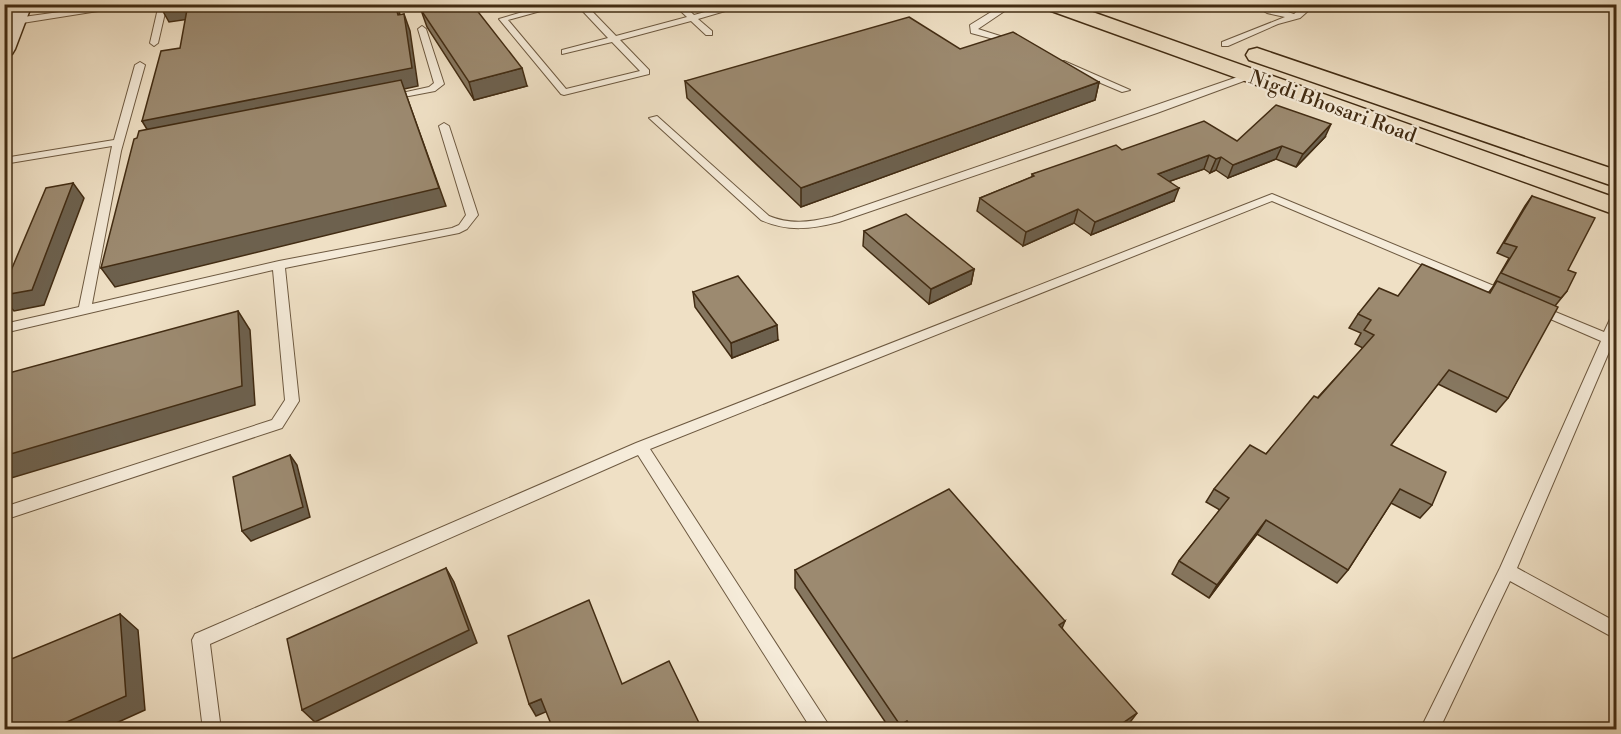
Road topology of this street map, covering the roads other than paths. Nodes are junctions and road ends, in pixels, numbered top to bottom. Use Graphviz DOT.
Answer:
graph roads {
  1 [pos="138,4"];
  2 [pos="163,4"];
  3 [pos="491,4"];
  4 [pos="512,4"];
  5 [pos="562,4"];
  6 [pos="580,4"];
  7 [pos="676,4"];
  8 [pos="745,4"];
  9 [pos="1011,4"];
  10 [pos="1050,4"];
  11 [pos="1107,4"];
  12 [pos="1256,4"];
  13 [pos="1312,4"];
  14 [pos="19,13"];
  15 [pos="1297,16"];
  16 [pos="693,18"];
  17 [pos="422,29"];
  18 [pos="709,33"];
  19 [pos="614,39"];
  20 [pos="154,43"];
  21 [pos="1225,44"];
  22 [pos="1020,46"];
  23 [pos="4,49"];
  24 [pos="565,52"];
  25 [pos="1056,60"];
  26 [pos="140,65"];
  27 [pos="1249,76"];
  28 [pos="432,89"];
  29 [pos="1125,90"];
  30 [pos="384,99"];
  31 [pos="436,102"];
  32 [pos="654,118"];
  33 [pos="444,126"];
  34 [pos="121,147"];
  35 [pos="4,161"];
  36 [pos="1617,179"];
  37 [pos="1617,207"];
  38 [pos="279,265"];
  39 [pos="84,310"];
  40 [pos="1617,320"];
  41 [pos="4,329"];
  42 [pos="1612,340"];
  43 [pos="641,447"];
  44 [pos="4,514"];
  45 [pos="1507,571"];
  46 [pos="1617,632"];
  47 [pos="212,729"];
  48 [pos="823,729"];
  49 [pos="1429,729"];
  1 -- 14 [label="lane"];
  2 -- 20 [label="lane"];
  3 -- 4 [label="lane"];
  5 -- 19 [label="lane"];
  6 -- 19 [label="lane"];
  7 -- 16 [label="lane"];
  8 -- 16 [label="lane"];
  9 -- 22 [label="lane"];
  10 -- 27 [label="main road, Nigdi Bhosari Road"];
  11 -- 21 [label="main road, Nigdi Bhosari Road"];
  12 -- 15 [label="lane"];
  13 -- 15 [label="lane"];
  14 -- 23 [label="street"];
  15 -- 21 [label="lane"];
  16 -- 18 [label="lane"];
  16 -- 19 [label="lane"];
  17 -- 28 [label="lane"];
  19 -- 24 [label="lane"];
  21 -- 36 [label="main road, Nigdi Bhosari Road"];
  25 -- 29 [label="lane"];
  26 -- 34 [label="lane"];
  27 -- 32 [label="lane"];
  27 -- 37 [label="main road, Nigdi Bhosari Road"];
  28 -- 30 [label="lane"];
  28 -- 31 [label="lane"];
  33 -- 38 [label="lane"];
  34 -- 35 [label="lane"];
  34 -- 39 [label="lane"];
  38 -- 39 [label="lane"];
  38 -- 44 [label="lane"];
  39 -- 41 [label="lane"];
  40 -- 42 [label="lane"];
  42 -- 43 [label="lane"];
  42 -- 45 [label="lane"];
  43 -- 47 [label="lane"];
  43 -- 48 [label="lane"];
  45 -- 46 [label="lane"];
  45 -- 49 [label="lane"];
}
